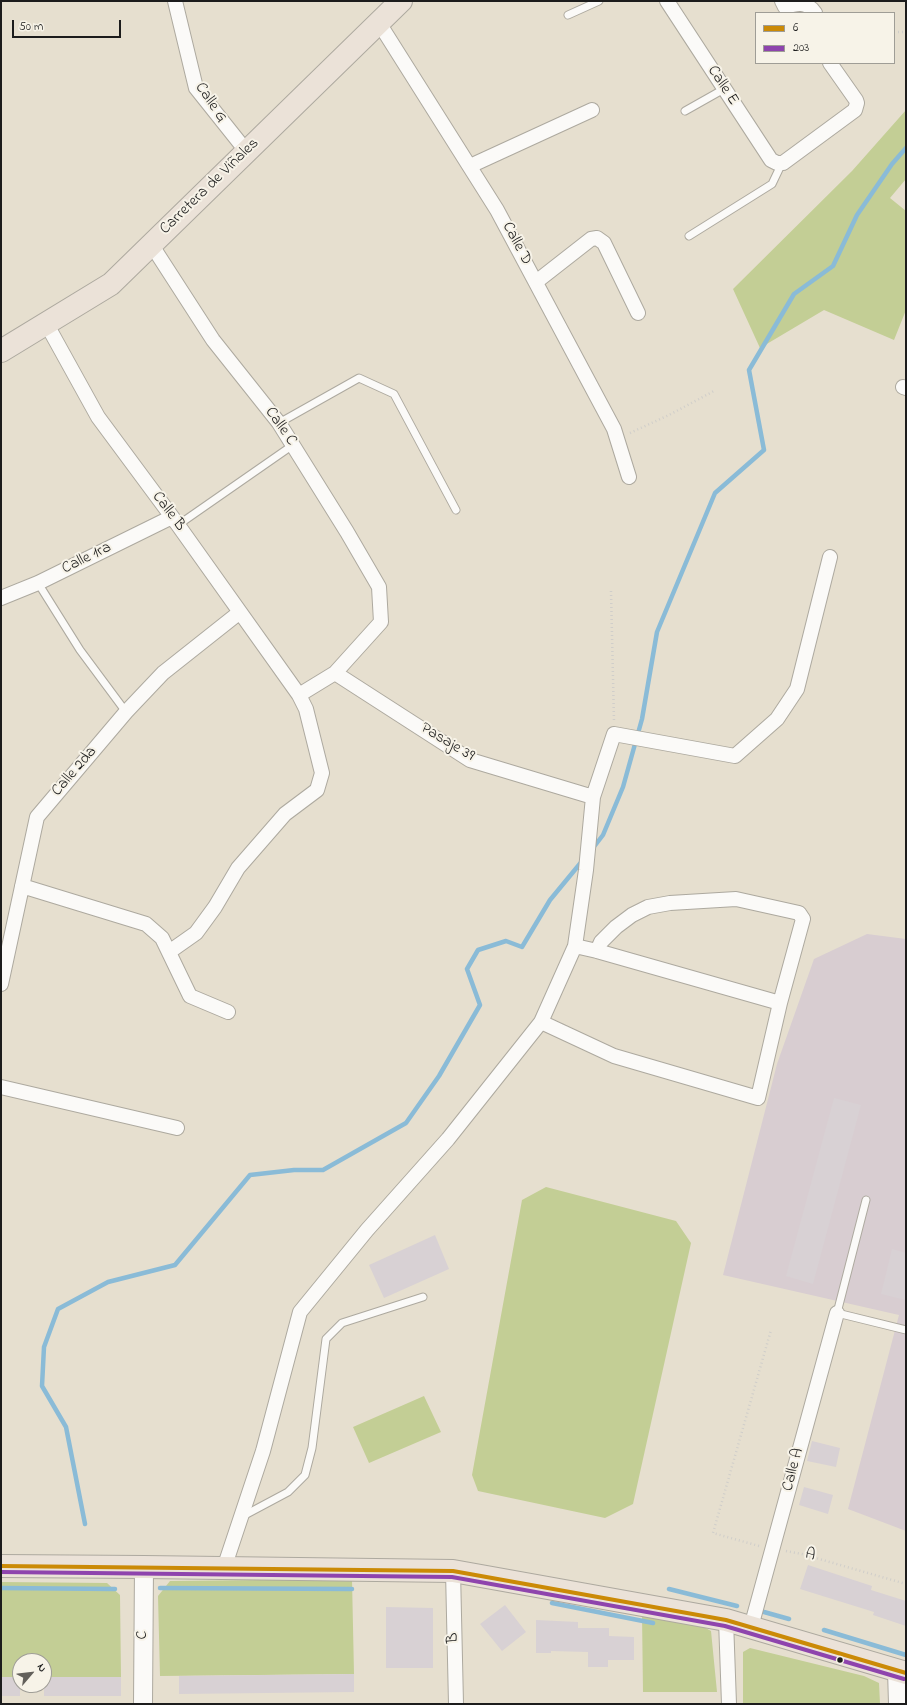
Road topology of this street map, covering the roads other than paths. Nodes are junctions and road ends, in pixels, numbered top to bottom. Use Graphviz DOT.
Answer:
graph roads {
  1 [pos="174,1"];
  2 [pos="401,1"];
  3 [pos="599,1"];
  4 [pos="667,1"];
  5 [pos="782,1"];
  6 [pos="814,12"];
  7 [pos="568,15"];
  8 [pos="379,23"];
  9 [pos="831,64"];
  10 [pos="724,89"];
  11 [pos="592,110"];
  12 [pos="685,111"];
  13 [pos="246,152"];
  14 [pos="782,162"];
  15 [pos="470,166"];
  16 [pos="689,236"];
  17 [pos="151,244"];
  18 [pos="536,282"];
  19 [pos="638,314"];
  20 [pos="46,323"];
  21 [pos="1,350"];
  22 [pos="278,423"];
  23 [pos="293,445"];
  24 [pos="629,477"];
  25 [pos="456,510"];
  26 [pos="175,521"];
  27 [pos="830,557"];
  28 [pos="38,583"];
  29 [pos="1,598"];
  30 [pos="240,612"];
  31 [pos="335,673"];
  32 [pos="299,695"];
  33 [pos="126,712"];
  34 [pos="593,797"];
  35 [pos="22,886"];
  36 [pos="575,946"];
  37 [pos="597,951"];
  38 [pos="169,952"];
  39 [pos="1,984"];
  40 [pos="780,1003"];
  41 [pos="228,1012"];
  42 [pos="541,1022"];
  43 [pos="1,1087"];
  44 [pos="177,1128"];
  45 [pos="866,1200"];
  46 [pos="423,1296"];
  47 [pos="837,1313"];
  48 [pos="906,1330"];
  49 [pos="241,1517"];
  50 [pos="1,1566"];
  51 [pos="144,1567"];
  52 [pos="224,1568"];
  53 [pos="453,1571"];
  54 [pos="726,1620"];
  55 [pos="751,1627"];
  56 [pos="902,1672"];
  57 [pos="143,1704"];
  58 [pos="456,1704"];
  59 [pos="729,1704"];
  60 [pos="898,1704"];
  1 -- 13 [label="street, Calle G"];
  2 -- 8 [label="main road, Carretera de Viñales"];
  3 -- 7 [label="lane"];
  4 -- 10 [label="street, Calle E"];
  5 -- 6 [label="street"];
  8 -- 13 [label="main road, Carretera de Viñales"];
  8 -- 15 [label="street, Calle D"];
  9 -- 14 [label="street"];
  10 -- 12 [label="lane"];
  10 -- 14 [label="street, Calle E"];
  11 -- 15 [label="street"];
  13 -- 17 [label="main road, Carretera de Viñales"];
  14 -- 16 [label="lane"];
  15 -- 18 [label="street, Calle D"];
  17 -- 20 [label="main road, Carretera de Viñales"];
  17 -- 22 [label="street, Calle C"];
  18 -- 19 [label="street"];
  18 -- 24 [label="street, Calle D"];
  20 -- 21 [label="main road, Carretera de Viñales"];
  20 -- 26 [label="street, Calle B"];
  22 -- 23 [label="street, Calle C"];
  22 -- 25 [label="lane"];
  23 -- 26 [label="lane"];
  23 -- 31 [label="street, Calle C"];
  26 -- 28 [label="street, Calle 1ra"];
  26 -- 30 [label="street, Calle B"];
  27 -- 34 [label="street"];
  28 -- 29 [label="street, Calle 1ra"];
  28 -- 33 [label="lane"];
  30 -- 32 [label="street, Calle B"];
  30 -- 33 [label="street, Calle 2da"];
  31 -- 32 [label="street"];
  31 -- 34 [label="street, Pasaje 39"];
  32 -- 38 [label="street, Calle B"];
  33 -- 35 [label="street, Calle 2da"];
  34 -- 36 [label="street"];
  35 -- 38 [label="street"];
  35 -- 39 [label="street, Calle 2da"];
  36 -- 37 [label="street"];
  36 -- 42 [label="street"];
  37 -- 40 [label="street"];
  37 -- 40 [label="street"];
  38 -- 41 [label="street"];
  40 -- 42 [label="street"];
  42 -- 49 [label="street"];
  43 -- 44 [label="street"];
  45 -- 47 [label="lane"];
  46 -- 49 [label="lane"];
  47 -- 48 [label="lane"];
  47 -- 55 [label="street, Calle A"];
  49 -- 52 [label="street"];
  50 -- 51 [label="main road"];
  51 -- 52 [label="main road"];
  51 -- 57 [label="street, C"];
  52 -- 53 [label="main road"];
  53 -- 54 [label="main road"];
  53 -- 58 [label="street, B"];
  54 -- 55 [label="main road"];
  54 -- 59 [label="street"];
  55 -- 56 [label="main road"];
  56 -- 60 [label="street"];
}
